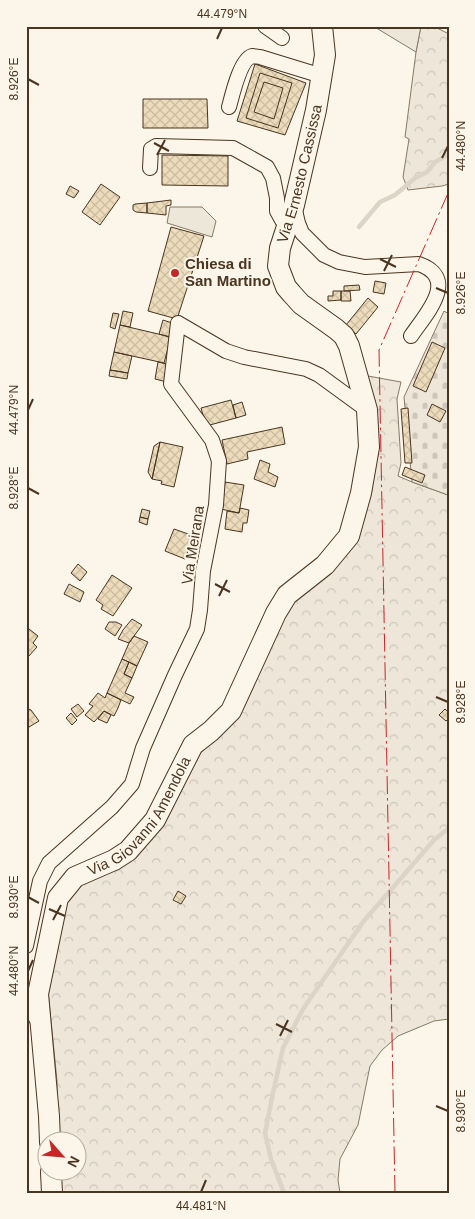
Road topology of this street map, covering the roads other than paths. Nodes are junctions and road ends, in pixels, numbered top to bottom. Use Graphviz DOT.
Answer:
graph roads {
  1 [pos="265,26"];
  2 [pos="322,26"];
  3 [pos="282,38"];
  4 [pos="322,76"];
  5 [pos="229,107"];
  6 [pos="150,168"];
  7 [pos="294,205"];
  8 [pos="287,225"];
  9 [pos="411,336"];
  10 [pos="367,410"];
  11 [pos="26,946"];
  12 [pos="26,1002"];
  13 [pos="40,1024"];
  14 [pos="49,1132"];
  1 -- 3 [label="street"];
  2 -- 4 [label="street, Via Ernesto Cassissa"];
  4 -- 5 [label="street"];
  4 -- 7 [label="street, Via Ernesto Cassissa"];
  6 -- 8 [label="street"];
  7 -- 8 [label="street, Via Ernesto Cassissa"];
  7 -- 9 [label="street"];
  8 -- 10 [label="street, Via Ernesto Cassissa"];
  10 -- 11 [label="street, Via Meirana"];
  10 -- 13 [label="street, Via Giovanni Amendola"];
  12 -- 13 [label="street"];
  13 -- 14 [label="street, Via Giovanni Amendola"];
}
